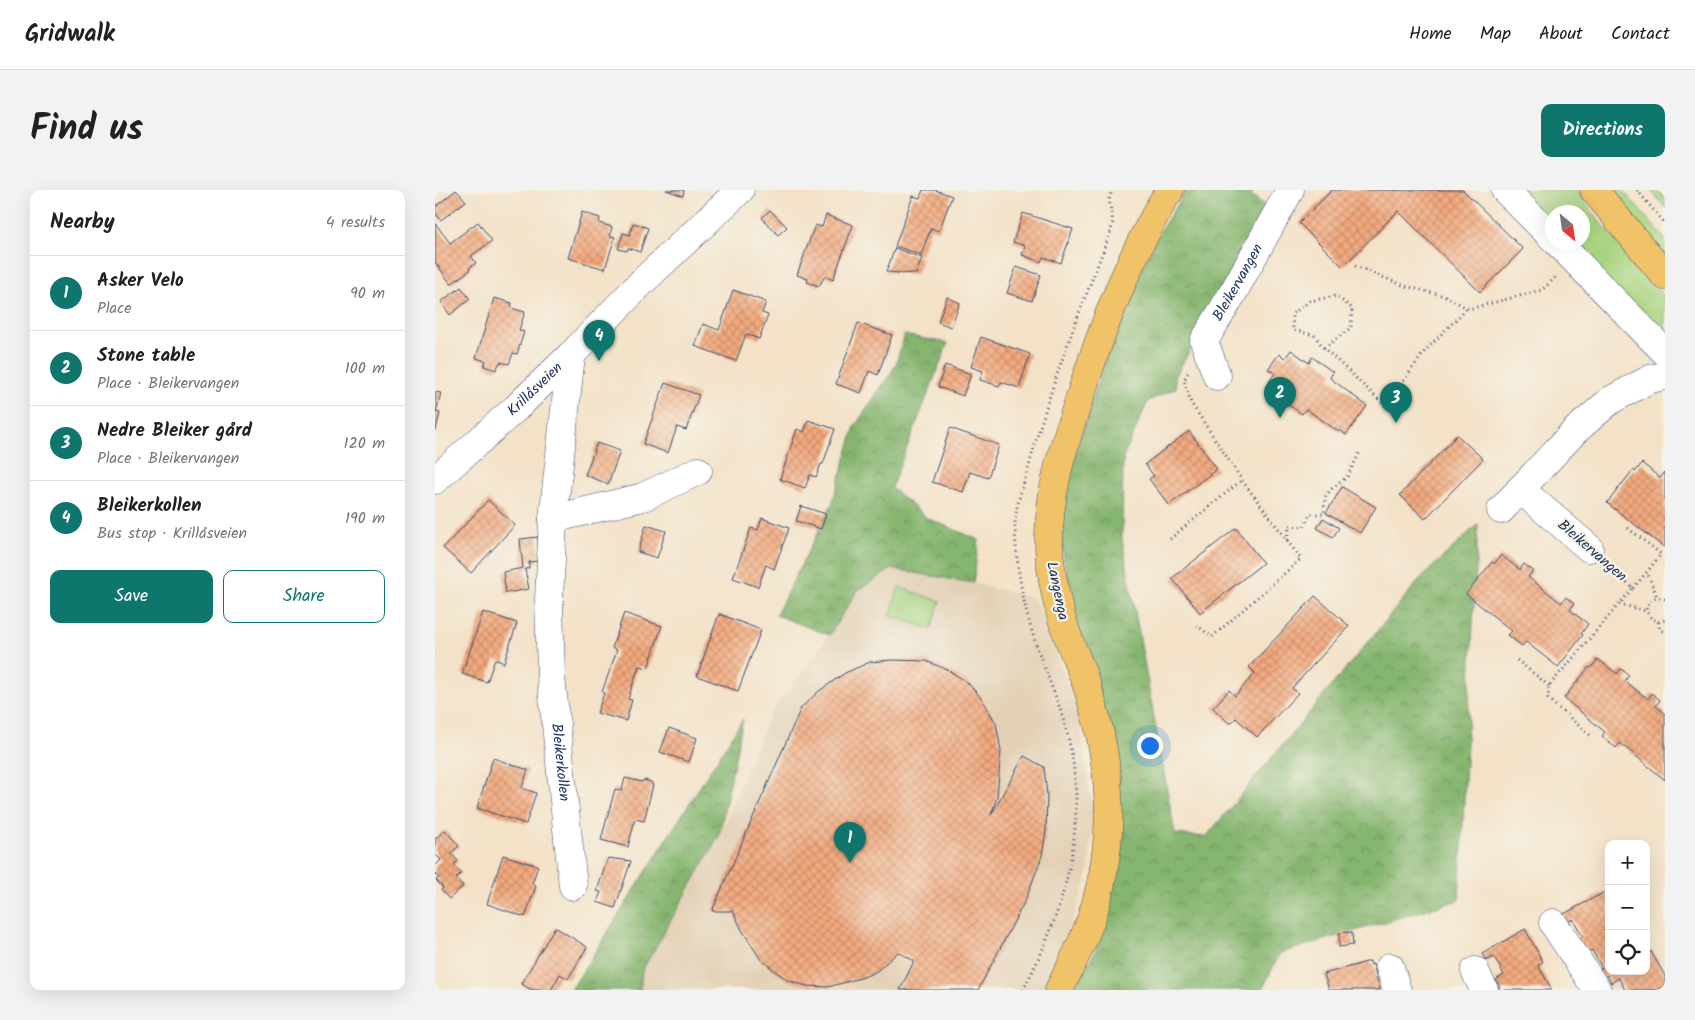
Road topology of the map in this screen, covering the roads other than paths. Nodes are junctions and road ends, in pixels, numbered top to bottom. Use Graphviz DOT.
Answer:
graph roads {
  1 [pos="740,190"];
  2 [pos="1290,190"];
  3 [pos="1505,190"];
  4 [pos="1594,190"];
  5 [pos="1162,193"];
  6 [pos="1545,230"];
  7 [pos="1566,252"];
  8 [pos="1665,276"];
  9 [pos="1665,352"];
  10 [pos="571,355"];
  11 [pos="1217,376"];
  12 [pos="1665,376"];
  13 [pos="698,471"];
  14 [pos="435,480"];
  15 [pos="1520,489"];
  16 [pos="1501,510"];
  17 [pos="553,519"];
  18 [pos="1589,548"];
  19 [pos="573,886"];
  20 [pos="1553,923"];
  21 [pos="1059,990"];
  22 [pos="1597,990"];
  1 -- 10 [label="street, Krillåsveien"];
  2 -- 11 [label="street, Bleikervangen"];
  3 -- 6 [label="street"];
  4 -- 8 [label="main road"];
  5 -- 21 [label="main road, Langenga"];
  7 -- 9 [label="street"];
  10 -- 14 [label="street, Krillåsveien"];
  10 -- 17 [label="street, Bleikerkollen"];
  12 -- 15 [label="street"];
  13 -- 17 [label="street"];
  15 -- 16 [label="street"];
  15 -- 18 [label="street, Bleikervangen"];
  17 -- 19 [label="street, Bleikerkollen"];
  20 -- 22 [label="street"];
}
